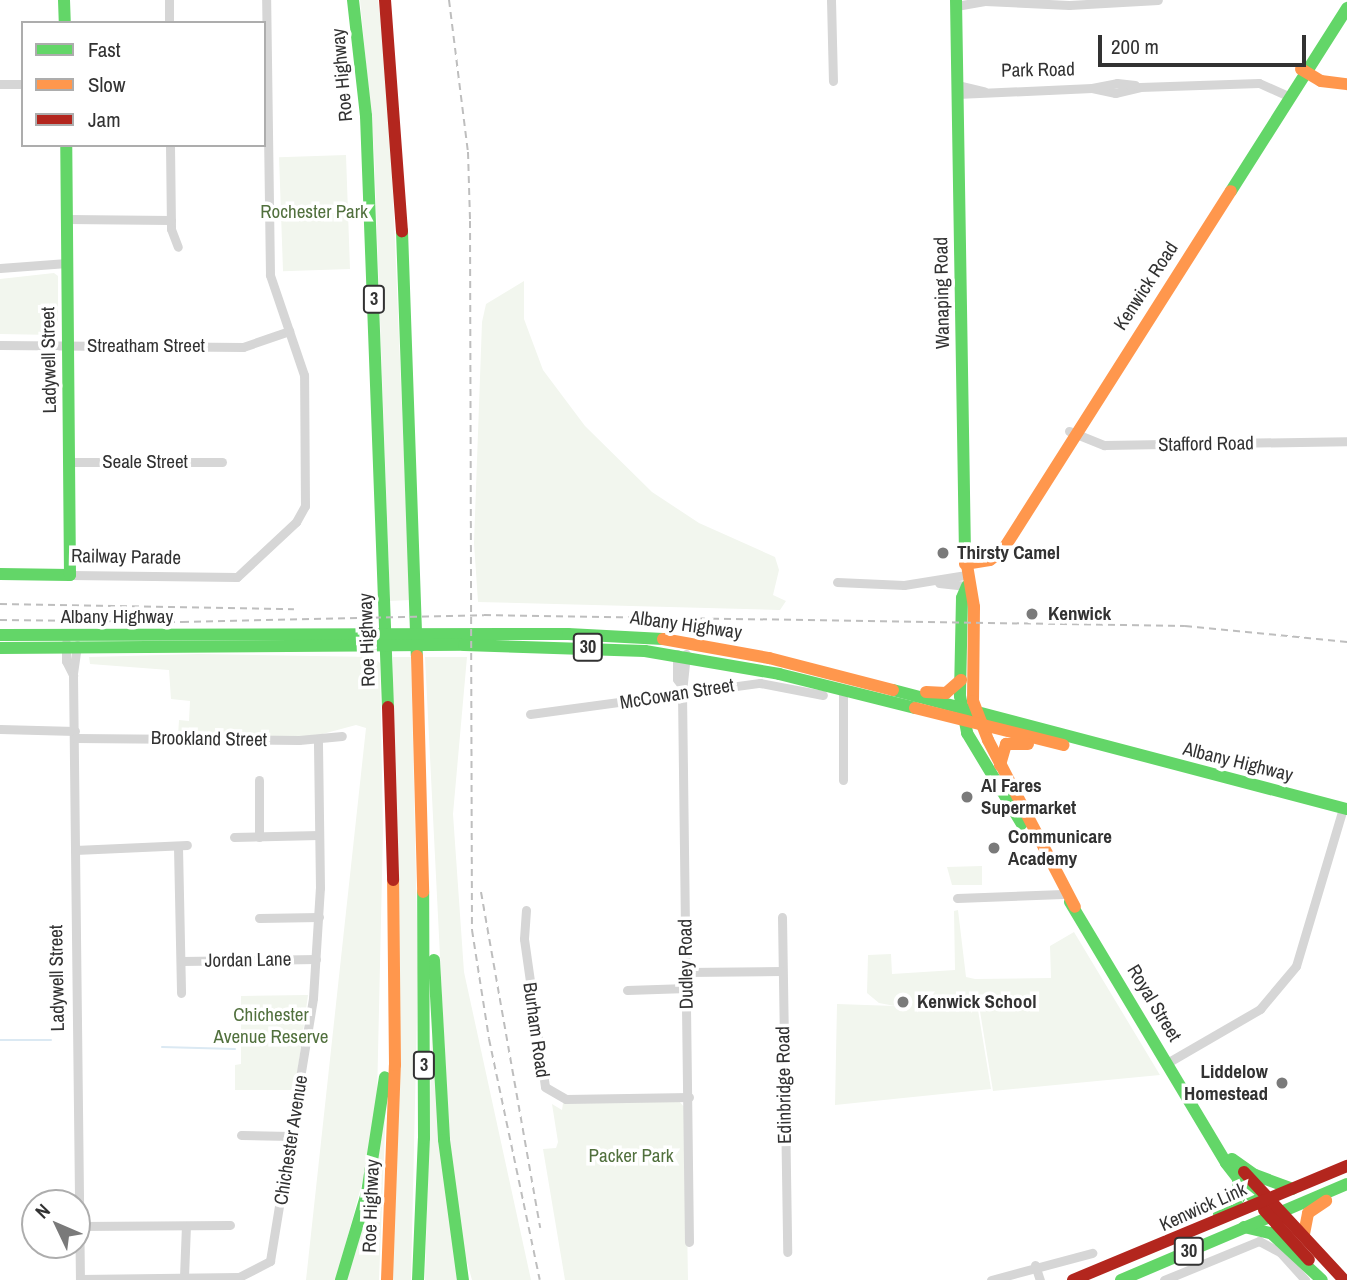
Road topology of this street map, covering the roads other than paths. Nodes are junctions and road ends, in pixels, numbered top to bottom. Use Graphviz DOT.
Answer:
graph roads {
  1 [pos="64,0"];
  2 [pos="169,0"];
  3 [pos="266,0"];
  4 [pos="354,0"];
  5 [pos="385,0"];
  6 [pos="831,0"];
  7 [pos="1158,0"];
  8 [pos="1345,0"];
  9 [pos="983,1"];
  10 [pos="1039,1"];
  11 [pos="956,3"];
  12 [pos="1347,8"];
  13 [pos="65,21"];
  14 [pos="169,21"];
  15 [pos="1303,70"];
  16 [pos="833,81"];
  17 [pos="0,84"];
  18 [pos="21,84"];
  19 [pos="1347,84"];
  20 [pos="957,90"];
  21 [pos="1285,99"];
  22 [pos="66,147"];
  23 [pos="170,147"];
  24 [pos="67,219"];
  25 [pos="171,220"];
  26 [pos="178,247"];
  27 [pos="67,263"];
  28 [pos="0,268"];
  29 [pos="289,331"];
  30 [pos="0,345"];
  31 [pos="68,345"];
  32 [pos="1072,433"];
  33 [pos="1347,441"];
  34 [pos="69,462"];
  35 [pos="222,462"];
  36 [pos="966,570"];
  37 [pos="0,574"];
  38 [pos="70,575"];
  39 [pos="837,582"];
  40 [pos="0,635"];
  41 [pos="962,636"];
  42 [pos="652,638"];
  43 [pos="489,640"];
  44 [pos="72,642"];
  45 [pos="704,645"];
  46 [pos="975,645"];
  47 [pos="0,649"];
  48 [pos="682,654"];
  49 [pos="961,658"];
  50 [pos="961,680"];
  51 [pos="682,690"];
  52 [pos="890,690"];
  53 [pos="843,691"];
  54 [pos="823,695"];
  55 [pos="962,708"];
  56 [pos="976,711"];
  57 [pos="530,714"];
  58 [pos="965,722"];
  59 [pos="981,726"];
  60 [pos="0,729"];
  61 [pos="75,734"];
  62 [pos="342,736"];
  63 [pos="318,740"];
  64 [pos="1086,750"];
  65 [pos="1000,765"];
  66 [pos="259,780"];
  67 [pos="843,780"];
  68 [pos="1345,812"];
  69 [pos="319,835"];
  70 [pos="234,837"];
  71 [pos="259,837"];
  72 [pos="423,849"];
  73 [pos="75,850"];
  74 [pos="1063,894"];
  75 [pos="957,898"];
  76 [pos="1075,907"];
  77 [pos="526,910"];
  78 [pos="319,917"];
  79 [pos="782,917"];
  80 [pos="259,918"];
  81 [pos="316,960"];
  82 [pos="181,961"];
  83 [pos="782,971"];
  84 [pos="687,972"];
  85 [pos="687,988"];
  86 [pos="628,990"];
  87 [pos="181,993"];
  88 [pos="394,1005"];
  89 [pos="1167,1063"];
  90 [pos="689,1097"];
  91 [pos="241,1135"];
  92 [pos="291,1136"];
  93 [pos="1228,1156"];
  94 [pos="1347,1166"];
  95 [pos="1238,1180"];
  96 [pos="1347,1184"];
  97 [pos="79,1189"];
  98 [pos="1293,1189"];
  99 [pos="1347,1190"];
  100 [pos="1264,1202"];
  101 [pos="1275,1214"];
  102 [pos="230,1225"];
  103 [pos="91,1226"];
  104 [pos="186,1226"];
  105 [pos="1244,1227"];
  106 [pos="1304,1234"];
  107 [pos="690,1242"];
  108 [pos="1170,1243"];
  109 [pos="460,1251"];
  110 [pos="787,1252"];
  111 [pos="1092,1253"];
  112 [pos="80,1259"];
  113 [pos="1035,1265"];
  114 [pos="1025,1268"];
  115 [pos="184,1277"];
  116 [pos="80,1280"];
  117 [pos="341,1280"];
  118 [pos="387,1280"];
  119 [pos="418,1280"];
  120 [pos="463,1280"];
  121 [pos="468,1280"];
  122 [pos="991,1280"];
  123 [pos="1029,1280"];
  124 [pos="1040,1280"];
  125 [pos="1073,1280"];
  126 [pos="1121,1280"];
  127 [pos="1164,1280"];
  128 [pos="1305,1280"];
  129 [pos="1323,1280"];
  130 [pos="1344,1280"];
  1 -- 13 [label="main road"];
  2 -- 14 [label="street"];
  3 -- 29 [label="street"];
  4 -- 88 [label="main road, Roe Highway / 3"];
  5 -- 72 [label="main road, 3"];
  6 -- 16 [label="street"];
  7 -- 10 [label="street"];
  8 -- 15 [label="main road, Kenwick Road"];
  9 -- 10 [label="street"];
  9 -- 11 [label="street"];
  11 -- 20 [label="main road, Wanaping Road"];
  12 -- 15 [label="main road, Kenwick Road"];
  15 -- 19 [label="main road"];
  15 -- 21 [label="main road, Kenwick Road"];
  17 -- 18 [label="street"];
  20 -- 21 [label="street, Park Road"];
  20 -- 36 [label="main road, Wanaping Road"];
  21 -- 32 [label="main road, Kenwick Road"];
  22 -- 24 [label="main road, Ladywell Street"];
  23 -- 25 [label="street"];
  24 -- 25 [label="street"];
  24 -- 27 [label="main road, Ladywell Street"];
  25 -- 26 [label="street"];
  27 -- 28 [label="street"];
  27 -- 31 [label="main road, Ladywell Street"];
  29 -- 31 [label="street, Streatham Street"];
  29 -- 38 [label="street, Railway Parade"];
  30 -- 31 [label="street, Streatham Street"];
  31 -- 34 [label="main road, Ladywell Street"];
  32 -- 33 [label="street, Stafford Road"];
  32 -- 36 [label="main road, Kenwick Road"];
  34 -- 35 [label="street, Seale Street"];
  34 -- 38 [label="main road, Ladywell Street"];
  36 -- 39 [label="street"];
  36 -- 41 [label="main road, Wanaping Road"];
  36 -- 46 [label="main road, Wanaping Road"];
  37 -- 38 [label="main road, Railway Parade"];
  40 -- 44 [label="main road, Albany Highway / 30"];
  41 -- 46 [label="main road"];
  41 -- 49 [label="main road, Wanaping Road"];
  42 -- 43 [label="main road, Albany Highway"];
  42 -- 45 [label="main road, Albany Highway"];
  42 -- 48 [label="street"];
  43 -- 44 [label="main road, Albany Highway / 30"];
  43 -- 48 [label="main road, Albany Highway / 30"];
  44 -- 47 [label="main road, Albany Highway / 30"];
  44 -- 61 [label="street, Ladywell Street"];
  45 -- 48 [label="street"];
  45 -- 52 [label="main road, Albany Highway"];
  46 -- 49 [label="main road"];
  46 -- 56 [label="main road, Wanaping Road"];
  48 -- 51 [label="street, Dudley Road"];
  48 -- 53 [label="main road, Albany Highway / 30"];
  49 -- 50 [label="main road, Wanaping Road"];
  50 -- 52 [label="main road"];
  50 -- 55 [label="main road, Wanaping Road"];
  51 -- 54 [label="street, McCowan Street"];
  51 -- 57 [label="street, McCowan Street"];
  51 -- 84 [label="street, Dudley Road"];
  52 -- 55 [label="main road, Albany Highway"];
  53 -- 58 [label="main road, Albany Highway / 30"];
  53 -- 67 [label="street"];
  55 -- 56 [label="main road, Albany Highway"];
  55 -- 58 [label="main road, Wanaping Road"];
  56 -- 59 [label="main road, Royal Street"];
  56 -- 68 [label="main road, Albany Highway"];
  58 -- 59 [label="main road, Albany Highway"];
  58 -- 74 [label="main road, Royal Street"];
  59 -- 64 [label="main road, Albany Highway"];
  59 -- 65 [label="main road, Royal Street"];
  60 -- 61 [label="street, Brookland Street"];
  61 -- 63 [label="street, Brookland Street"];
  61 -- 73 [label="street, Ladywell Street"];
  62 -- 63 [label="street, Brookland Street"];
  63 -- 69 [label="street, Chichester Avenue"];
  64 -- 65 [label="main road"];
  64 -- 68 [label="main road, Albany Highway"];
  65 -- 76 [label="main road, Royal Street"];
  66 -- 71 [label="street"];
  68 -- 89 [label="street"];
  69 -- 71 [label="street"];
  69 -- 78 [label="street, Chichester Avenue"];
  70 -- 71 [label="street"];
  72 -- 109 [label="main road"];
  72 -- 119 [label="main road, 3"];
  73 -- 82 [label="street"];
  73 -- 97 [label="street, Ladywell Street"];
  74 -- 75 [label="street"];
  74 -- 76 [label="main road, Royal Street"];
  76 -- 89 [label="main road, Royal Street"];
  77 -- 90 [label="street, Burham Road"];
  78 -- 80 [label="street"];
  78 -- 81 [label="street, Chichester Avenue"];
  79 -- 83 [label="street, Edinbridge Road"];
  81 -- 82 [label="street, Jordan Lane"];
  81 -- 92 [label="street, Chichester Avenue"];
  82 -- 87 [label="street"];
  83 -- 84 [label="street"];
  83 -- 110 [label="street, Edinbridge Road"];
  84 -- 85 [label="street, Dudley Road"];
  85 -- 86 [label="street"];
  85 -- 90 [label="street, Dudley Road"];
  88 -- 117 [label="main road"];
  88 -- 118 [label="main road, Roe Highway / 3"];
  89 -- 93 [label="main road, Royal Street"];
  90 -- 107 [label="street, Dudley Road"];
  91 -- 92 [label="street"];
  92 -- 115 [label="street, Chichester Avenue"];
  93 -- 95 [label="main road, Royal Street"];
  93 -- 98 [label="main road"];
  93 -- 100 [label="main road, Royal Street"];
  94 -- 98 [label="main road, Kenwick Link / 30"];
  95 -- 100 [label="main road, Royal Street"];
  95 -- 108 [label="main road"];
  96 -- 101 [label="main road, Kenwick Link / 30"];
  98 -- 100 [label="main road, Kenwick Link / 30"];
  99 -- 106 [label="main road"];
  100 -- 101 [label="main road, Royal Street"];
  100 -- 108 [label="main road, Kenwick Link / 30"];
  101 -- 105 [label="main road, Kenwick Link / 30"];
  101 -- 106 [label="main road, Royal Street"];
  101 -- 129 [label="main road, Royal Street"];
  102 -- 104 [label="street"];
  103 -- 104 [label="street"];
  104 -- 115 [label="street"];
  105 -- 126 [label="main road, Kenwick Link / 30"];
  105 -- 129 [label="main road"];
  106 -- 130 [label="main road, Royal Street"];
  108 -- 125 [label="main road, Kenwick Link / 30"];
  109 -- 120 [label="main road"];
  109 -- 121 [label="main road"];
  111 -- 113 [label="street"];
  112 -- 116 [label="street, Ladywell Street"];
  113 -- 114 [label="street"];
  113 -- 124 [label="street"];
  114 -- 122 [label="street"];
  114 -- 123 [label="street"];
  115 -- 116 [label="street, Chichester Avenue"];
  127 -- 128 [label="street"];
}
